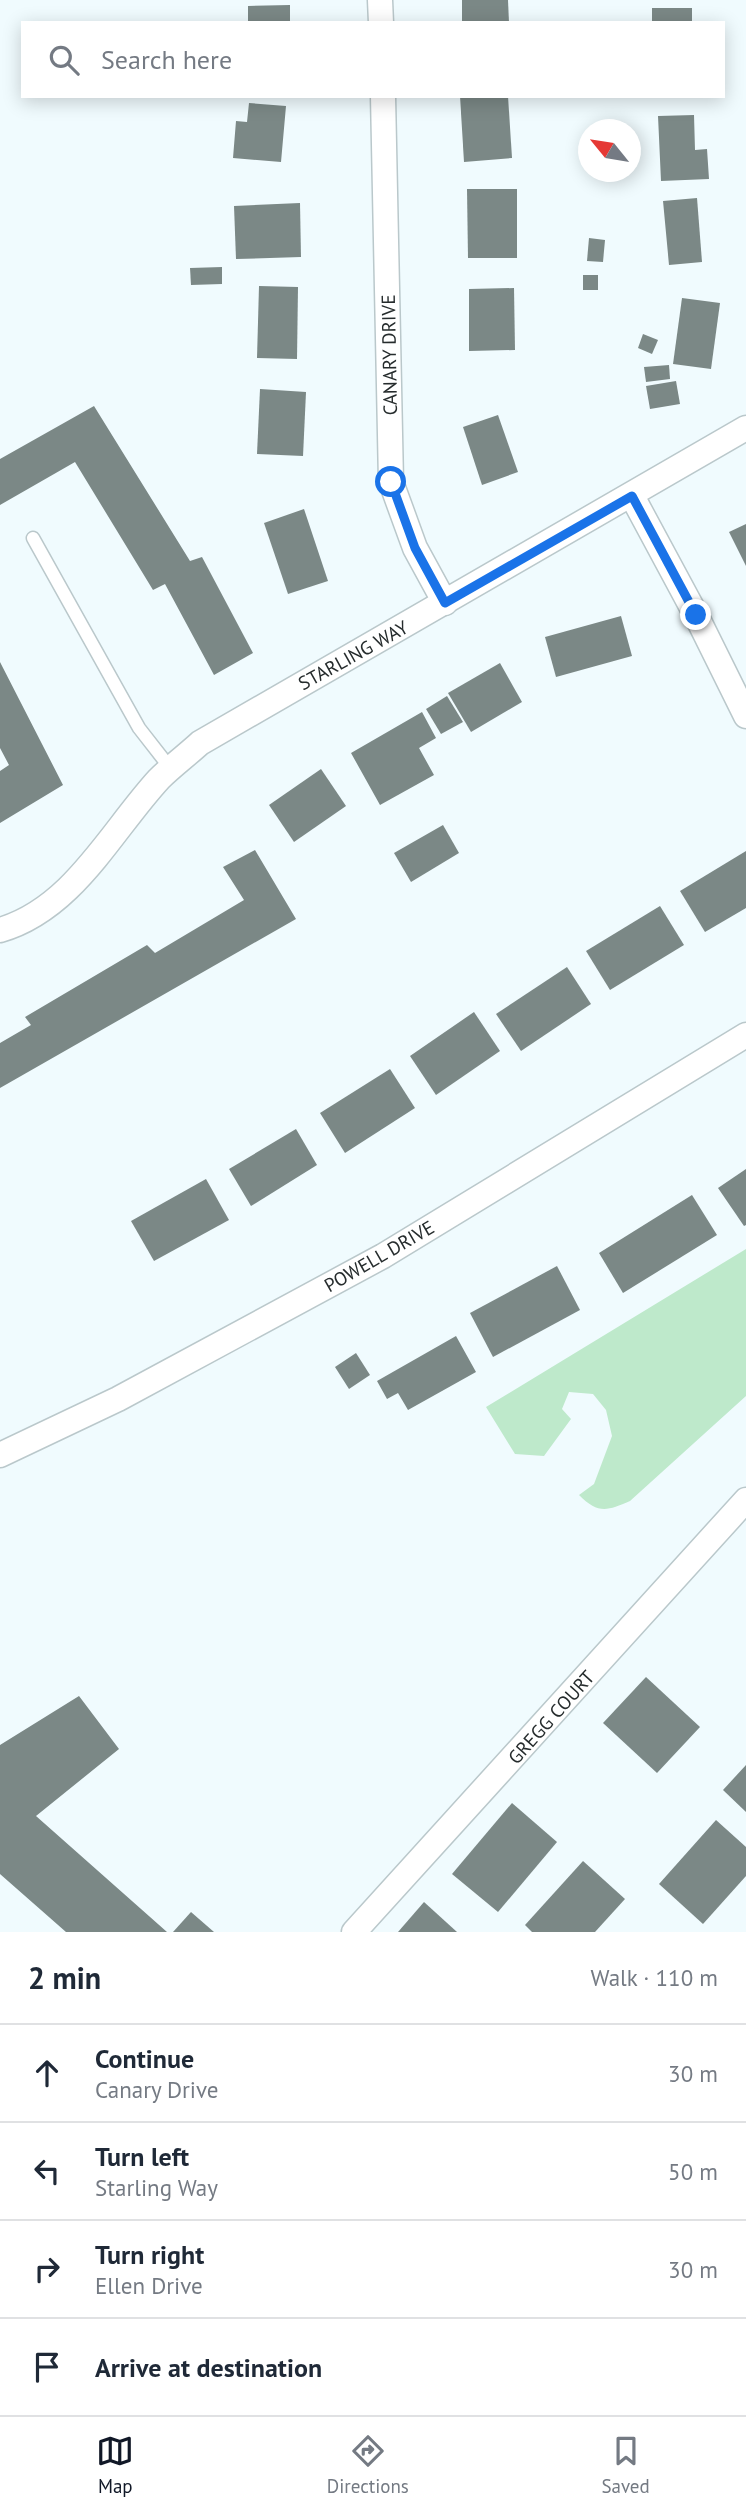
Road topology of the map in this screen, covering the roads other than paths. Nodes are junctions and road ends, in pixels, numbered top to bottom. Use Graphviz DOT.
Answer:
graph roads {
  1 [pos="380,0"];
  2 [pos="381,21"];
  3 [pos="383,98"];
  4 [pos="746,429"];
  5 [pos="632,496"];
  6 [pos="33,538"];
  7 [pos="445,603"];
  8 [pos="746,716"];
  9 [pos="171,769"];
  10 [pos="0,930"];
  11 [pos="746,1035"];
  12 [pos="0,1455"];
  13 [pos="746,1500"];
  14 [pos="354,1932"];
  1 -- 2 [label="street"];
  3 -- 7 [label="street, CANARY DRIVE"];
  4 -- 5 [label="street, STARLING WAY"];
  5 -- 7 [label="street, STARLING WAY"];
  5 -- 8 [label="street"];
  6 -- 9 [label="lane"];
  7 -- 9 [label="street, STARLING WAY"];
  9 -- 10 [label="street, STARLING WAY"];
  11 -- 12 [label="street, POWELL DRIVE"];
  13 -- 14 [label="street, GREGG COURT"];
}
